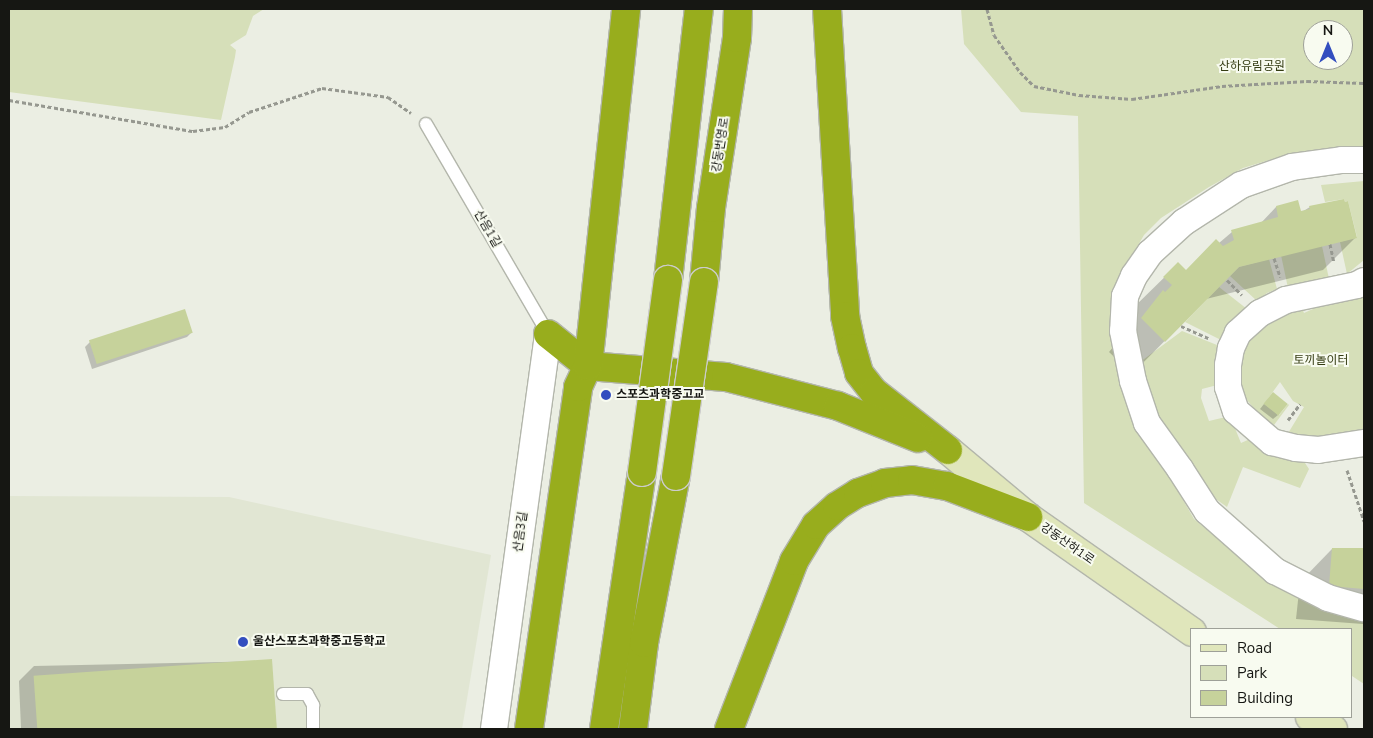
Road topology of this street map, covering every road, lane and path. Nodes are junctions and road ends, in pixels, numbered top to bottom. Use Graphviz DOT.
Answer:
graph roads {
  1 [pos="626,9"];
  2 [pos="699,9"];
  3 [pos="738,9"];
  4 [pos="827,9"];
  5 [pos="987,9"];
  6 [pos="1364,83"];
  7 [pos="9,100"];
  8 [pos="426,124"];
  9 [pos="1364,160"];
  10 [pos="1364,280"];
  11 [pos="548,334"];
  12 [pos="588,366"];
  13 [pos="1364,443"];
  14 [pos="1338,446"];
  15 [pos="948,450"];
  16 [pos="1028,517"];
  17 [pos="1364,521"];
  18 [pos="1364,608"];
  19 [pos="1190,631"];
  20 [pos="283,694"];
  21 [pos="1312,718"];
  22 [pos="313,729"];
  23 [pos="494,729"];
  24 [pos="529,729"];
  25 [pos="604,729"];
  26 [pos="633,729"];
  27 [pos="729,729"];
  28 [pos="1333,729"];
  1 -- 12 [label="highway"];
  2 -- 25 [label="highway, bridge"];
  3 -- 26 [label="highway, 강동번영로, bridge"];
  4 -- 15 [label="highway"];
  5 -- 6 [label="path"];
  7 -- 8 [label="path"];
  8 -- 11 [label="lane, 산음1길"];
  9 -- 18 [label="street"];
  10 -- 14 [label="street"];
  11 -- 12 [label="highway"];
  11 -- 23 [label="street, 산음3길"];
  12 -- 15 [label="highway"];
  12 -- 24 [label="highway"];
  13 -- 14 [label="street"];
  14 -- 17 [label="path"];
  15 -- 16 [label="street, 강동산하1로"];
  16 -- 19 [label="street, 강동산하1로"];
  16 -- 27 [label="highway"];
  20 -- 22 [label="lane"];
  21 -- 28 [label="street"];
}
